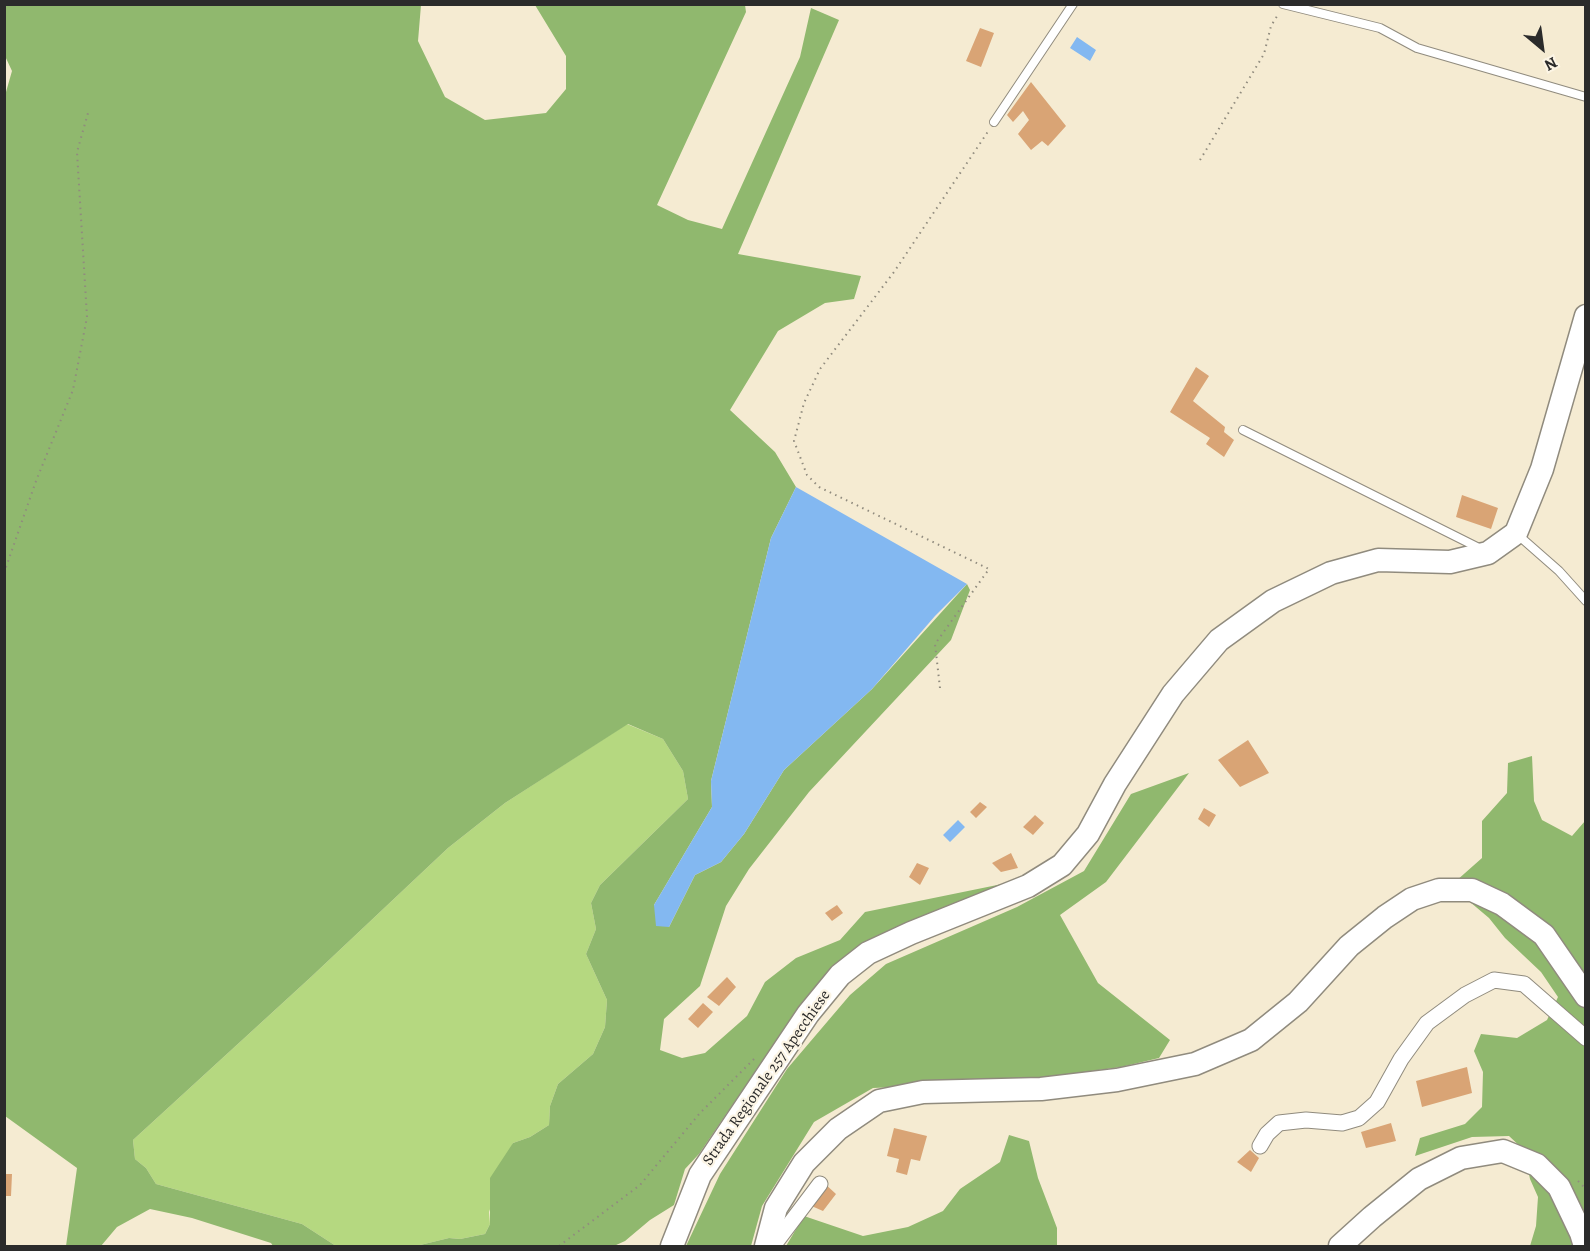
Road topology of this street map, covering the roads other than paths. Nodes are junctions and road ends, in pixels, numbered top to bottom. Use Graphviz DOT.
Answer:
graph roads {
  1 [pos="1073,4"];
  2 [pos="1284,5"];
  3 [pos="1586,97"];
  4 [pos="994,123"];
  5 [pos="1586,316"];
  6 [pos="1243,430"];
  7 [pos="1516,533"];
  8 [pos="1488,553"];
  9 [pos="1586,600"];
  10 [pos="1586,996"];
  11 [pos="1586,1038"];
  12 [pos="1260,1146"];
  13 [pos="820,1184"];
  14 [pos="672,1246"];
  15 [pos="766,1246"];
  16 [pos="773,1246"];
  17 [pos="1340,1246"];
  18 [pos="1585,1246"];
  1 -- 4 [label="lane"];
  2 -- 3 [label="lane"];
  5 -- 7 [label="main road"];
  6 -- 8 [label="lane"];
  7 -- 8 [label="main road, Strada Regionale 257 Apecchiese"];
  7 -- 9 [label="lane"];
  8 -- 14 [label="main road, Strada Regionale 257 Apecchiese"];
  10 -- 15 [label="main road"];
  11 -- 12 [label="street"];
  13 -- 16 [label="street"];
  17 -- 18 [label="main road"];
}
